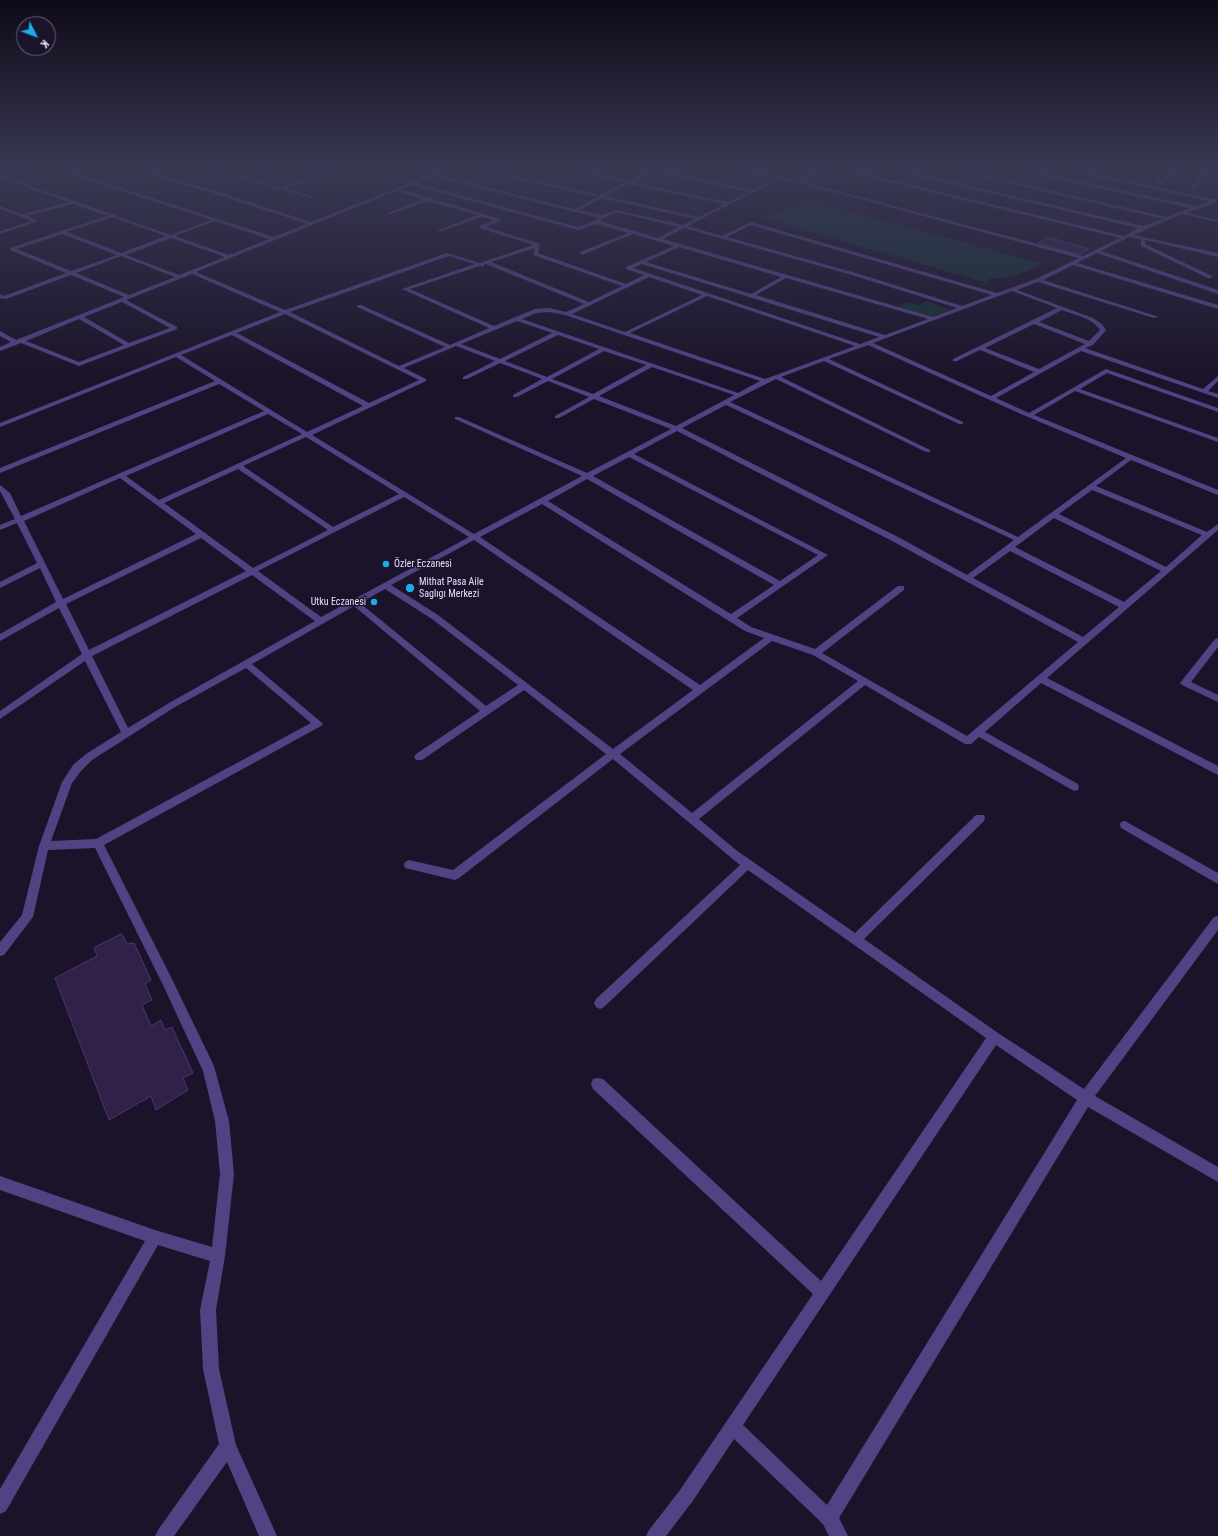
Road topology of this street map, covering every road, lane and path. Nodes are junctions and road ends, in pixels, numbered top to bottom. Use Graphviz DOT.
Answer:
graph roads {
  1 [pos="1143,238"];
  2 [pos="42,239"];
  3 [pos="79,239"];
  4 [pos="165,239"];
  5 [pos="179,239"];
  6 [pos="275,239"];
  7 [pos="516,239"];
  8 [pos="617,239"];
  9 [pos="660,239"];
  10 [pos="724,239"];
  11 [pos="805,239"];
  12 [pos="1013,239"];
  13 [pos="1122,239"];
  14 [pos="1146,239"];
  15 [pos="680,245"];
  16 [pos="538,246"];
  17 [pos="1097,251"];
  18 [pos="582,253"];
  19 [pos="122,255"];
  20 [pos="1218,255"];
  21 [pos="230,257"];
  22 [pos="1085,258"];
  23 [pos="641,262"];
  24 [pos="1072,263"];
  25 [pos="485,264"];
  26 [pos="192,272"];
  27 [pos="70,274"];
  28 [pos="649,276"];
  29 [pos="786,276"];
  30 [pos="180,277"];
  31 [pos="1210,277"];
  32 [pos="1038,280"];
  33 [pos="627,286"];
  34 [pos="1013,290"];
  35 [pos="1218,292"];
  36 [pos="706,295"];
  37 [pos="998,295"];
  38 [pos="0,296"];
  39 [pos="752,296"];
  40 [pos="130,297"];
  41 [pos="122,300"];
  42 [pos="1212,300"];
  43 [pos="590,304"];
  44 [pos="1207,304"];
  45 [pos="359,306"];
  46 [pos="1218,307"];
  47 [pos="963,308"];
  48 [pos="1062,308"];
  49 [pos="285,312"];
  50 [pos="567,314"];
  51 [pos="80,317"];
  52 [pos="1156,317"];
  53 [pos="517,319"];
  54 [pos="934,319"];
  55 [pos="1034,322"];
  56 [pos="494,328"];
  57 [pos="0,333"];
  58 [pos="232,333"];
  59 [pos="556,333"];
  60 [pos="624,334"];
  61 [pos="886,336"];
  62 [pos="19,342"];
  63 [pos="1090,344"];
  64 [pos="453,345"];
  65 [pos="864,345"];
  66 [pos="129,346"];
  67 [pos="980,348"];
  68 [pos="0,349"];
  69 [pos="603,349"];
  70 [pos="1081,349"];
  71 [pos="177,355"];
  72 [pos="824,359"];
  73 [pos="955,360"];
  74 [pos="501,361"];
  75 [pos="651,365"];
  76 [pos="399,368"];
  77 [pos="1040,372"];
  78 [pos="776,377"];
  79 [pos="465,378"];
  80 [pos="549,378"];
  81 [pos="1218,378"];
  82 [pos="220,381"];
  83 [pos="765,381"];
  84 [pos="1075,389"];
  85 [pos="1204,391"];
  86 [pos="739,395"];
  87 [pos="515,396"];
  88 [pos="1218,396"];
  89 [pos="595,397"];
  90 [pos="992,398"];
  91 [pos="725,402"];
  92 [pos="369,406"];
  93 [pos="1218,410"];
  94 [pos="269,411"];
  95 [pos="1030,415"];
  96 [pos="557,417"];
  97 [pos="457,418"];
  98 [pos="961,423"];
  99 [pos="0,425"];
  100 [pos="676,428"];
  101 [pos="308,434"];
  102 [pos="1218,440"];
  103 [pos="928,451"];
  104 [pos="629,454"];
  105 [pos="1131,458"];
  106 [pos="238,466"];
  107 [pos="0,471"];
  108 [pos="120,475"];
  109 [pos="587,476"];
  110 [pos="0,487"];
  111 [pos="1092,487"];
  112 [pos="1217,491"];
  113 [pos="404,494"];
  114 [pos="542,500"];
  115 [pos="159,503"];
  116 [pos="1054,515"];
  117 [pos="19,518"];
  118 [pos="1218,526"];
  119 [pos="0,528"];
  120 [pos="333,530"];
  121 [pos="202,534"];
  122 [pos="1208,535"];
  123 [pos="474,537"];
  124 [pos="1019,540"];
  125 [pos="1010,548"];
  126 [pos="42,564"];
  127 [pos="1166,570"];
  128 [pos="253,571"];
  129 [pos="968,578"];
  130 [pos="385,585"];
  131 [pos="780,585"];
  132 [pos="0,586"];
  133 [pos="901,588"];
  134 [pos="354,602"];
  135 [pos="61,603"];
  136 [pos="1124,606"];
  137 [pos="731,618"];
  138 [pos="321,621"];
  139 [pos="771,637"];
  140 [pos="0,638"];
  141 [pos="1084,641"];
  142 [pos="1218,642"];
  143 [pos="816,653"];
  144 [pos="87,655"];
  145 [pos="246,663"];
  146 [pos="1040,679"];
  147 [pos="864,681"];
  148 [pos="523,686"];
  149 [pos="700,690"];
  150 [pos="1218,699"];
  151 [pos="487,712"];
  152 [pos="0,716"];
  153 [pos="978,732"];
  154 [pos="126,733"];
  155 [pos="613,754"];
  156 [pos="419,757"];
  157 [pos="1218,771"];
  158 [pos="1074,787"];
  159 [pos="980,818"];
  160 [pos="692,819"];
  161 [pos="1125,825"];
  162 [pos="98,843"];
  163 [pos="44,846"];
  164 [pos="748,864"];
  165 [pos="409,866"];
  166 [pos="1218,879"];
  167 [pos="1218,921"];
  168 [pos="856,940"];
  169 [pos="0,951"];
  170 [pos="600,1003"];
  171 [pos="994,1037"];
  172 [pos="598,1084"];
  173 [pos="1086,1098"];
  174 [pos="1218,1175"];
  175 [pos="0,1183"];
  176 [pos="155,1237"];
  177 [pos="218,1256"];
  178 [pos="822,1292"];
  179 [pos="733,1426"];
  180 [pos="228,1446"];
  181 [pos="0,1505"];
  182 [pos="829,1518"];
  183 [pos="164,1536"];
  184 [pos="268,1536"];
  185 [pos="655,1536"];
  186 [pos="839,1536"];
  1 -- 31 [label="street"];
  2 -- 27 [label="street"];
  3 -- 19 [label="street"];
  4 -- 19 [label="street"];
  5 -- 21 [label="street"];
  6 -- 21 [label="street"];
  7 -- 16 [label="street"];
  8 -- 18 [label="street"];
  9 -- 15 [label="street"];
  10 -- 47 [label="street"];
  11 -- 37 [label="street"];
  12 -- 22 [label="street"];
  13 -- 17 [label="street"];
  14 -- 20 [label="street"];
  15 -- 23 [label="street"];
  15 -- 29 [label="street"];
  16 -- 25 [label="street"];
  16 -- 33 [label="street"];
  17 -- 22 [label="street"];
  17 -- 35 [label="street"];
  19 -- 27 [label="street"];
  19 -- 30 [label="street"];
  21 -- 26 [label="street"];
  22 -- 24 [label="street"];
  23 -- 28 [label="street"];
  23 -- 39 [label="street"];
  24 -- 32 [label="street"];
  24 -- 44 [label="street"];
  25 -- 43 [label="street"];
  25 -- 49 [label="street"];
  25 -- 56 [label="street"];
  26 -- 30 [label="street"];
  26 -- 49 [label="street"];
  27 -- 38 [label="street"];
  27 -- 40 [label="street"];
  28 -- 33 [label="street"];
  28 -- 36 [label="street"];
  29 -- 39 [label="street"];
  29 -- 54 [label="street"];
  30 -- 40 [label="street"];
  32 -- 34 [label="street"];
  32 -- 52 [label="street"];
  33 -- 43 [label="street"];
  34 -- 37 [label="street"];
  34 -- 48 [label="street"];
  36 -- 60 [label="street"];
  36 -- 65 [label="street"];
  37 -- 47 [label="street"];
  39 -- 61 [label="street"];
  40 -- 41 [label="street"];
  41 -- 51 [label="street"];
  41 -- 66 [label="street"];
  42 -- 44 [label="street"];
  43 -- 50 [label="street"];
  44 -- 46 [label="street"];
  45 -- 64 [label="street"];
  47 -- 54 [label="street"];
  48 -- 55 [label="street"];
  48 -- 63 [label="street"];
  49 -- 58 [label="street"];
  49 -- 76 [label="street"];
  50 -- 53 [label="street"];
  50 -- 60 [label="street"];
  51 -- 62 [label="street"];
  51 -- 66 [label="street"];
  53 -- 56 [label="street"];
  53 -- 59 [label="street"];
  54 -- 61 [label="street"];
  55 -- 63 [label="street"];
  55 -- 67 [label="street"];
  56 -- 64 [label="street"];
  57 -- 62 [label="street"];
  58 -- 71 [label="street"];
  58 -- 92 [label="street"];
  59 -- 69 [label="street"];
  59 -- 74 [label="street"];
  60 -- 83 [label="street"];
  61 -- 65 [label="street"];
  62 -- 66 [label="street"];
  62 -- 68 [label="street"];
  63 -- 70 [label="street"];
  64 -- 74 [label="street"];
  64 -- 76 [label="street"];
  65 -- 72 [label="street"];
  65 -- 90 [label="street"];
  67 -- 73 [label="street"];
  67 -- 77 [label="street"];
  69 -- 75 [label="street"];
  69 -- 80 [label="street"];
  70 -- 77 [label="street"];
  70 -- 85 [label="street"];
  71 -- 82 [label="street"];
  71 -- 99 [label="street"];
  72 -- 78 [label="street"];
  72 -- 98 [label="street"];
  74 -- 79 [label="street"];
  74 -- 80 [label="street"];
  75 -- 86 [label="street"];
  75 -- 89 [label="street"];
  76 -- 92 [label="street"];
  77 -- 90 [label="street"];
  78 -- 83 [label="street"];
  78 -- 103 [label="street"];
  80 -- 87 [label="street"];
  80 -- 89 [label="street"];
  81 -- 85 [label="street"];
  82 -- 94 [label="street"];
  82 -- 107 [label="street"];
  83 -- 86 [label="street"];
  84 -- 93 [label="street"];
  84 -- 95 [label="street"];
  84 -- 102 [label="street"];
  85 -- 88 [label="street"];
  86 -- 91 [label="street"];
  89 -- 96 [label="street"];
  89 -- 100 [label="street"];
  90 -- 95 [label="street"];
  91 -- 100 [label="street"];
  91 -- 124 [label="street"];
  92 -- 101 [label="street"];
  94 -- 101 [label="street"];
  94 -- 108 [label="street"];
  95 -- 105 [label="street"];
  97 -- 109 [label="street"];
  100 -- 104 [label="street"];
  100 -- 129 [label="street"];
  101 -- 106 [label="street"];
  101 -- 113 [label="street"];
  104 -- 109 [label="street"];
  104 -- 131 [label="street"];
  105 -- 111 [label="street"];
  105 -- 112 [label="street"];
  106 -- 115 [label="street"];
  106 -- 120 [label="street"];
  108 -- 115 [label="street"];
  108 -- 117 [label="street"];
  109 -- 114 [label="street"];
  109 -- 131 [label="street"];
  110 -- 117 [label="street"];
  111 -- 116 [label="street"];
  111 -- 122 [label="street"];
  113 -- 120 [label="street"];
  113 -- 123 [label="street"];
  114 -- 123 [label="street"];
  114 -- 137 [label="street"];
  115 -- 121 [label="street"];
  116 -- 124 [label="street"];
  116 -- 127 [label="street"];
  117 -- 119 [label="street"];
  117 -- 126 [label="street"];
  118 -- 122 [label="street"];
  120 -- 128 [label="street"];
  121 -- 128 [label="street"];
  121 -- 135 [label="street"];
  122 -- 127 [label="street"];
  123 -- 130 [label="street"];
  123 -- 149 [label="street"];
  124 -- 125 [label="street"];
  125 -- 129 [label="street"];
  125 -- 136 [label="street"];
  126 -- 132 [label="street"];
  126 -- 135 [label="street"];
  127 -- 136 [label="street"];
  128 -- 138 [label="street"];
  128 -- 144 [label="street"];
  129 -- 141 [label="street"];
  130 -- 134 [label="street"];
  130 -- 148 [label="street"];
  131 -- 137 [label="street"];
  133 -- 143 [label="street"];
  134 -- 138 [label="street"];
  134 -- 151 [label="street"];
  135 -- 140 [label="street"];
  135 -- 144 [label="street"];
  136 -- 141 [label="street"];
  137 -- 139 [label="street"];
  138 -- 145 [label="street"];
  139 -- 143 [label="street"];
  139 -- 149 [label="street"];
  141 -- 146 [label="street"];
  142 -- 150 [label="street"];
  143 -- 147 [label="street"];
  144 -- 152 [label="street"];
  144 -- 154 [label="street"];
  145 -- 154 [label="street"];
  145 -- 162 [label="street"];
  146 -- 153 [label="street"];
  146 -- 157 [label="street"];
  147 -- 153 [label="street"];
  147 -- 160 [label="street"];
  148 -- 151 [label="street"];
  148 -- 155 [label="street"];
  149 -- 155 [label="street"];
  151 -- 156 [label="street"];
  153 -- 158 [label="street"];
  154 -- 163 [label="street"];
  155 -- 160 [label="street"];
  155 -- 165 [label="street"];
  159 -- 168 [label="street"];
  160 -- 164 [label="street"];
  161 -- 166 [label="street"];
  162 -- 163 [label="street"];
  162 -- 177 [label="street"];
  163 -- 169 [label="street"];
  164 -- 168 [label="street"];
  164 -- 170 [label="street"];
  167 -- 173 [label="street"];
  168 -- 171 [label="street"];
  171 -- 173 [label="street"];
  171 -- 178 [label="street"];
  172 -- 178 [label="street"];
  173 -- 174 [label="street"];
  173 -- 182 [label="street"];
  175 -- 176 [label="street"];
  176 -- 177 [label="street"];
  176 -- 181 [label="street"];
  177 -- 180 [label="street"];
  178 -- 179 [label="street"];
  179 -- 182 [label="street"];
  179 -- 185 [label="street"];
  180 -- 183 [label="street"];
  180 -- 184 [label="street"];
  182 -- 186 [label="street"];
}
